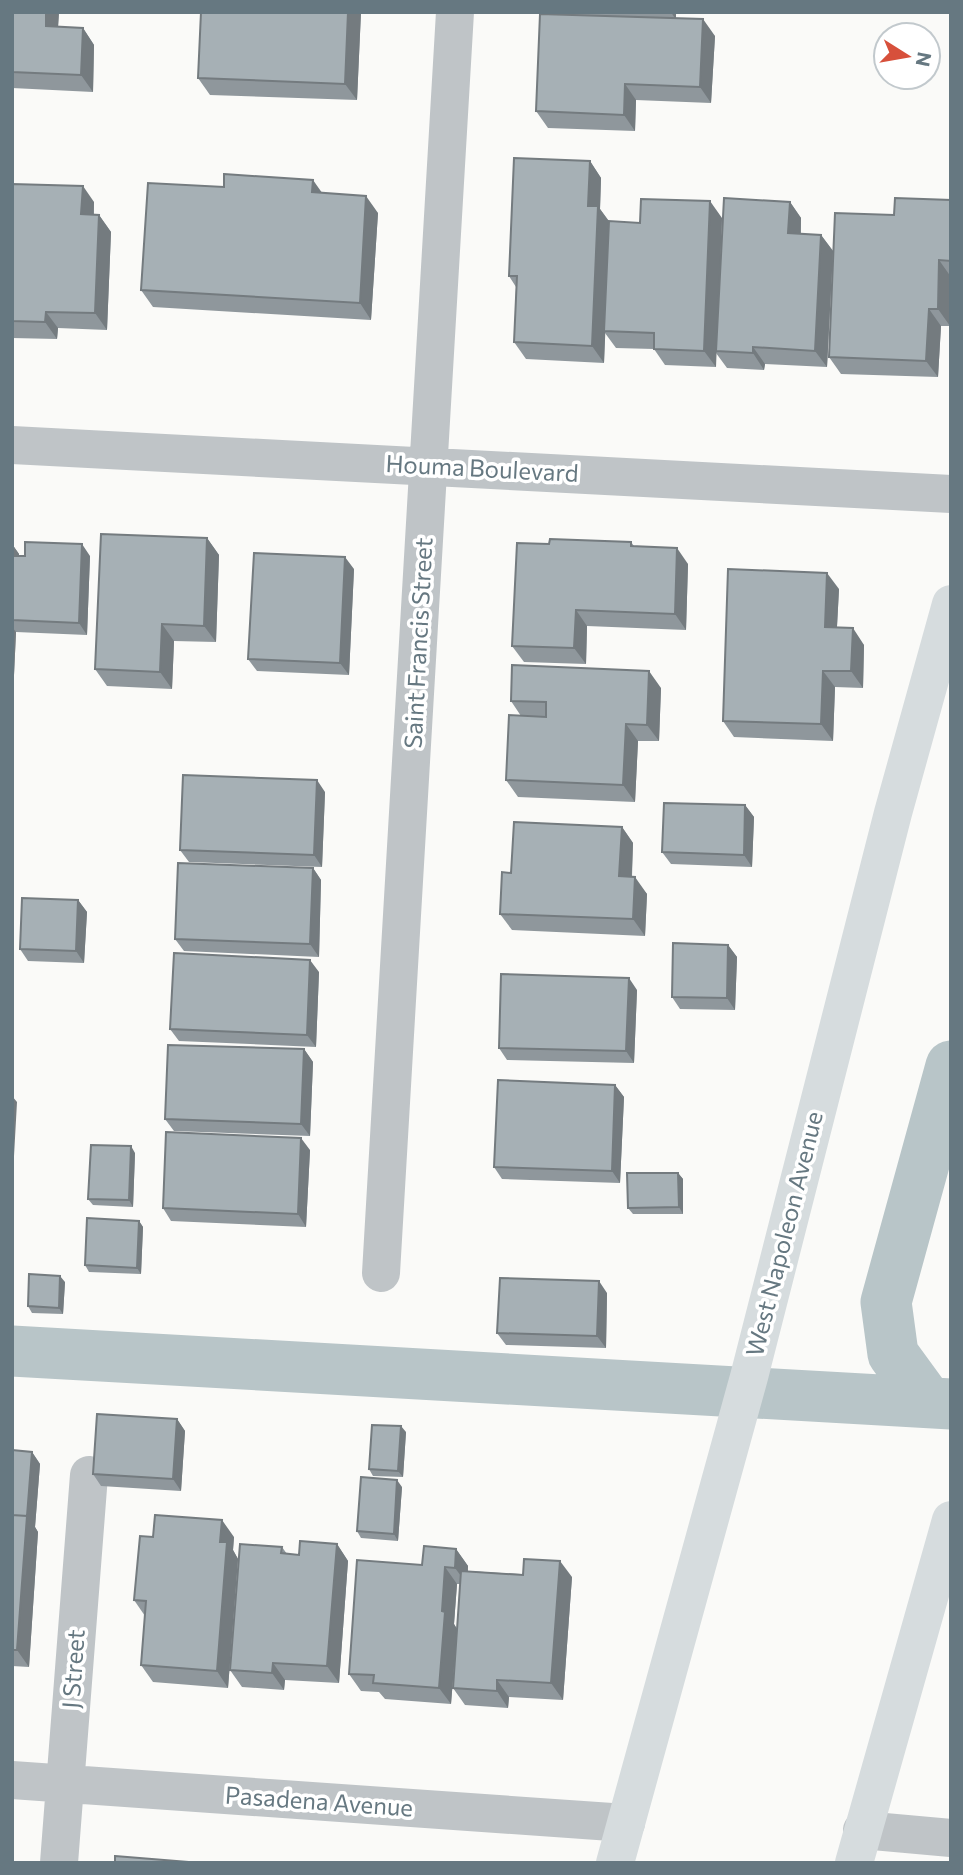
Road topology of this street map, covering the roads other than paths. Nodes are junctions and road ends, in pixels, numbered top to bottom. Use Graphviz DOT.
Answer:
graph roads {
  1 [pos="455,12"];
  2 [pos="12,445"];
  3 [pos="429,466"];
  4 [pos="951,494"];
  5 [pos="951,604"];
  6 [pos="381,1273"];
  7 [pos="89,1475"];
  8 [pos="951,1520"];
  9 [pos="12,1780"];
  10 [pos="65,1785"];
  11 [pos="625,1823"];
  12 [pos="951,1838"];
  13 [pos="858,1847"];
  14 [pos="59,1863"];
  15 [pos="615,1863"];
  1 -- 3 [label="street, Saint Francis Street"];
  2 -- 3 [label="street, Houma Boulevard"];
  3 -- 4 [label="street, Houma Boulevard"];
  3 -- 6 [label="street, Saint Francis Street"];
  5 -- 11 [label="main road, West Napoleon Avenue"];
  7 -- 10 [label="street, J Street"];
  8 -- 13 [label="main road"];
  9 -- 10 [label="street, Pasadena Avenue"];
  10 -- 11 [label="street, Pasadena Avenue"];
  10 -- 14 [label="street, J Street"];
  11 -- 15 [label="main road, West Napoleon Avenue"];
  12 -- 13 [label="street"];
}
